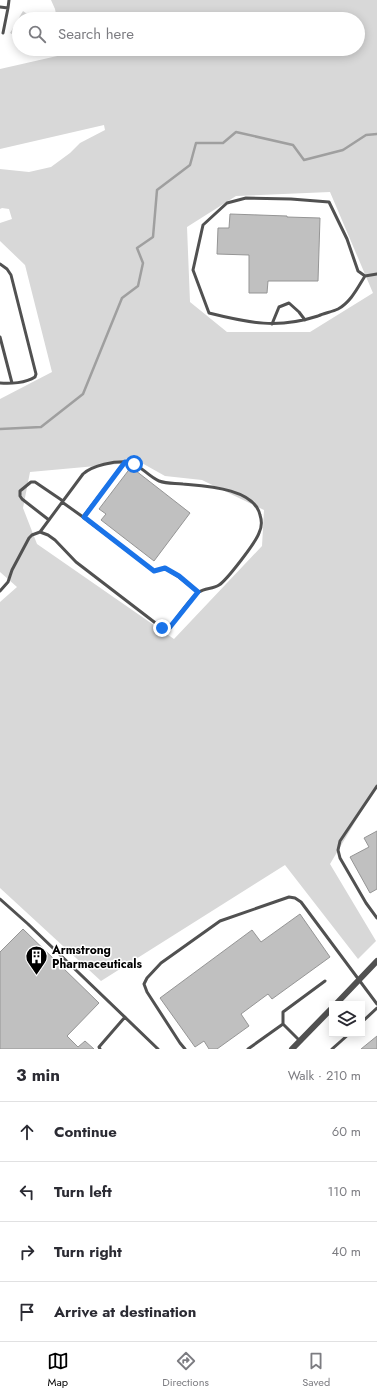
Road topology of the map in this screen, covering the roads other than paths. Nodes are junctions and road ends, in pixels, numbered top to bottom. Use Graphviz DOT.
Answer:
graph roads {
  1 [pos="9,0"];
  2 [pos="0,7"];
  3 [pos="8,8"];
  4 [pos="3,33"];
  5 [pos="0,264"];
  6 [pos="377,274"];
  7 [pos="365,276"];
  8 [pos="304,320"];
  9 [pos="272,324"];
  10 [pos="0,337"];
  11 [pos="0,383"];
  12 [pos="12,383"];
  13 [pos="125,462"];
  14 [pos="62,501"];
  15 [pos="84,517"];
  16 [pos="49,520"];
  17 [pos="40,532"];
  18 [pos="0,591"];
  19 [pos="198,592"];
  20 [pos="377,786"];
  21 [pos="0,899"];
  22 [pos="377,918"];
  23 [pos="377,961"];
  24 [pos="359,979"];
  25 [pos="325,981"];
  26 [pos="339,1001"];
  27 [pos="377,1004"];
  28 [pos="377,1008"];
  29 [pos="329,1011"];
  30 [pos="125,1017"];
  31 [pos="365,1019"];
  32 [pos="283,1024"];
  33 [pos="345,1037"];
  34 [pos="300,1041"];
  35 [pos="100,1049"];
  36 [pos="158,1049"];
  37 [pos="186,1049"];
  38 [pos="248,1049"];
  39 [pos="292,1049"];
  40 [pos="332,1049"];
  1 -- 3 [label="lane"];
  2 -- 3 [label="lane"];
  3 -- 4 [label="lane"];
  5 -- 12 [label="lane"];
  6 -- 7 [label="lane"];
  7 -- 8 [label="lane"];
  7 -- 9 [label="lane"];
  8 -- 9 [label="lane"];
  8 -- 9 [label="lane"];
  10 -- 12 [label="lane"];
  11 -- 12 [label="lane"];
  13 -- 14 [label="lane"];
  13 -- 15 [label="lane"];
  13 -- 19 [label="lane"];
  14 -- 15 [label="lane"];
  14 -- 16 [label="lane"];
  14 -- 16 [label="lane"];
  15 -- 19 [label="lane"];
  16 -- 17 [label="lane"];
  17 -- 18 [label="lane"];
  17 -- 19 [label="lane"];
  20 -- 22 [label="lane"];
  21 -- 30 [label="lane"];
  23 -- 24 [label="street"];
  24 -- 26 [label="street"];
  24 -- 27 [label="lane"];
  24 -- 37 [label="lane"];
  25 -- 32 [label="lane"];
  28 -- 31 [label="lane"];
  29 -- 34 [label="street"];
  30 -- 35 [label="lane"];
  30 -- 36 [label="lane"];
  32 -- 34 [label="lane"];
  32 -- 38 [label="lane"];
  33 -- 40 [label="lane"];
  34 -- 39 [label="street"];
}
